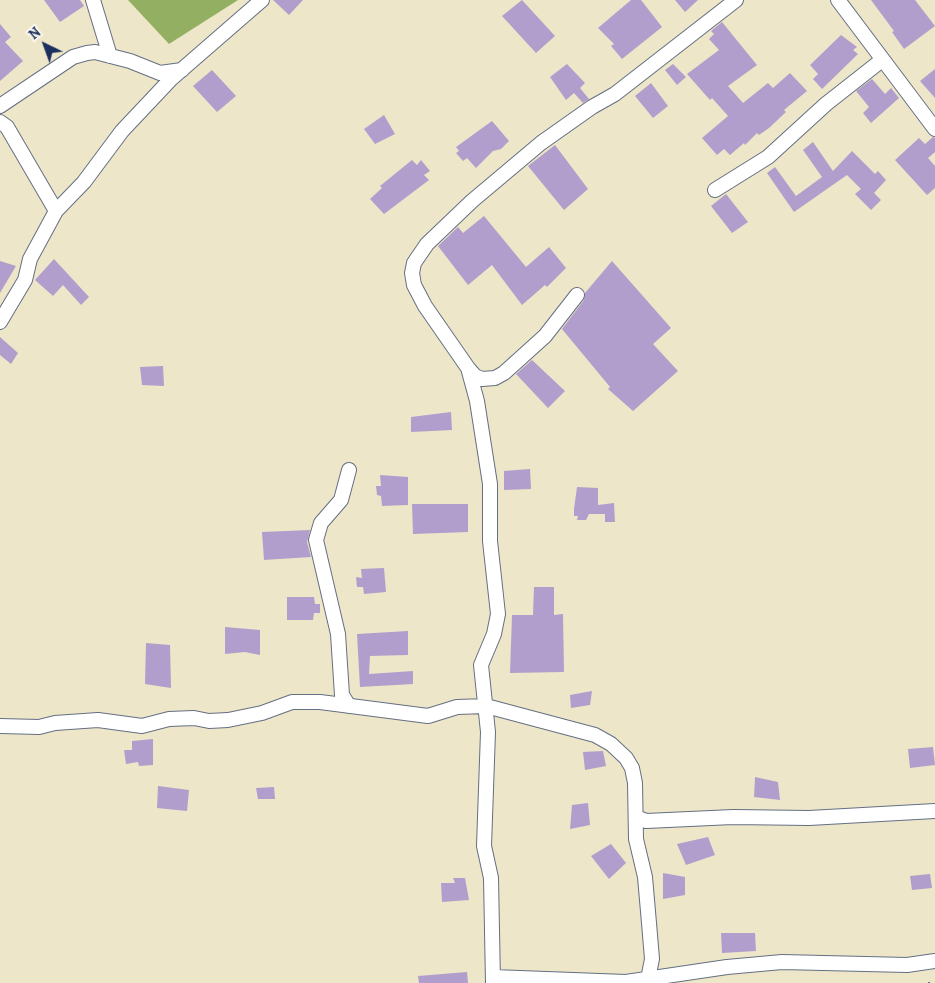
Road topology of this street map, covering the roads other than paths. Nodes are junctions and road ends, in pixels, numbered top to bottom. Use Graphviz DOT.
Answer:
graph roads {
  1 [pos="92,0"];
  2 [pos="262,0"];
  3 [pos="736,0"];
  4 [pos="838,0"];
  5 [pos="110,56"];
  6 [pos="882,60"];
  7 [pos="183,69"];
  8 [pos="0,106"];
  9 [pos="0,122"];
  10 [pos="935,129"];
  11 [pos="715,190"];
  12 [pos="56,211"];
  13 [pos="577,295"];
  14 [pos="0,322"];
  15 [pos="468,368"];
  16 [pos="349,470"];
  17 [pos="349,706"];
  18 [pos="486,706"];
  19 [pos="0,726"];
  20 [pos="935,812"];
  21 [pos="636,817"];
  22 [pos="935,961"];
  23 [pos="648,979"];
  24 [pos="493,980"];
  1 -- 5 [label="street"];
  2 -- 7 [label="street"];
  3 -- 15 [label="street"];
  4 -- 6 [label="street"];
  5 -- 7 [label="street"];
  5 -- 8 [label="street"];
  6 -- 10 [label="street"];
  6 -- 11 [label="street"];
  7 -- 12 [label="street"];
  9 -- 12 [label="street"];
  12 -- 14 [label="street"];
  13 -- 15 [label="street"];
  15 -- 18 [label="street"];
  16 -- 17 [label="street"];
  17 -- 18 [label="street"];
  17 -- 19 [label="street"];
  18 -- 21 [label="street"];
  18 -- 24 [label="street"];
  20 -- 21 [label="street"];
  21 -- 23 [label="street"];
  22 -- 23 [label="street"];
  23 -- 24 [label="street"];
}
